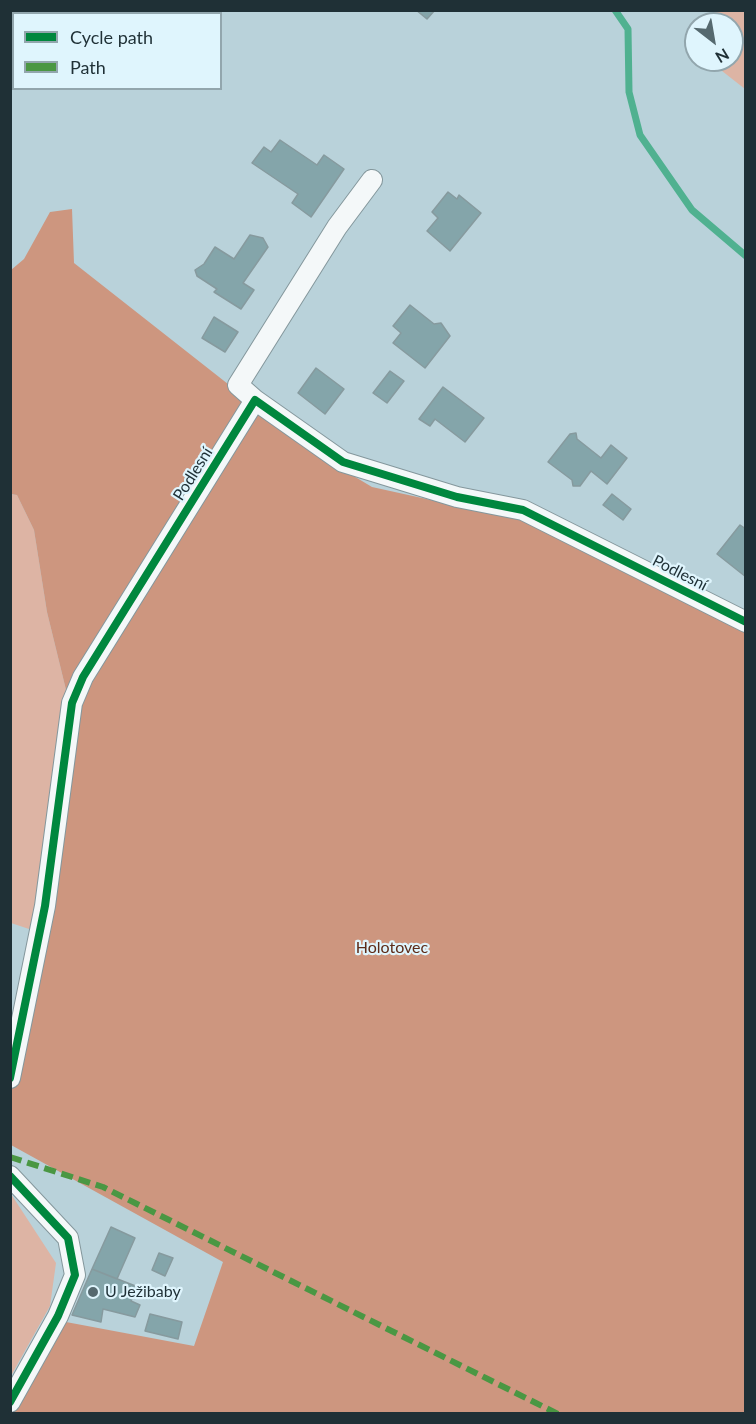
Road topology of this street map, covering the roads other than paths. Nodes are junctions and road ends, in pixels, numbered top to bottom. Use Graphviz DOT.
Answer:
graph roads {
  1 [pos="372,180"];
  2 [pos="255,400"];
  3 [pos="746,622"];
  4 [pos="10,1077"];
  5 [pos="10,1176"];
  6 [pos="10,1402"];
  1 -- 2 [label="street, Podlesní"];
  2 -- 3 [label="street, Podlesní"];
  2 -- 4 [label="street, Podlesní"];
  5 -- 6 [label="street"];
}
